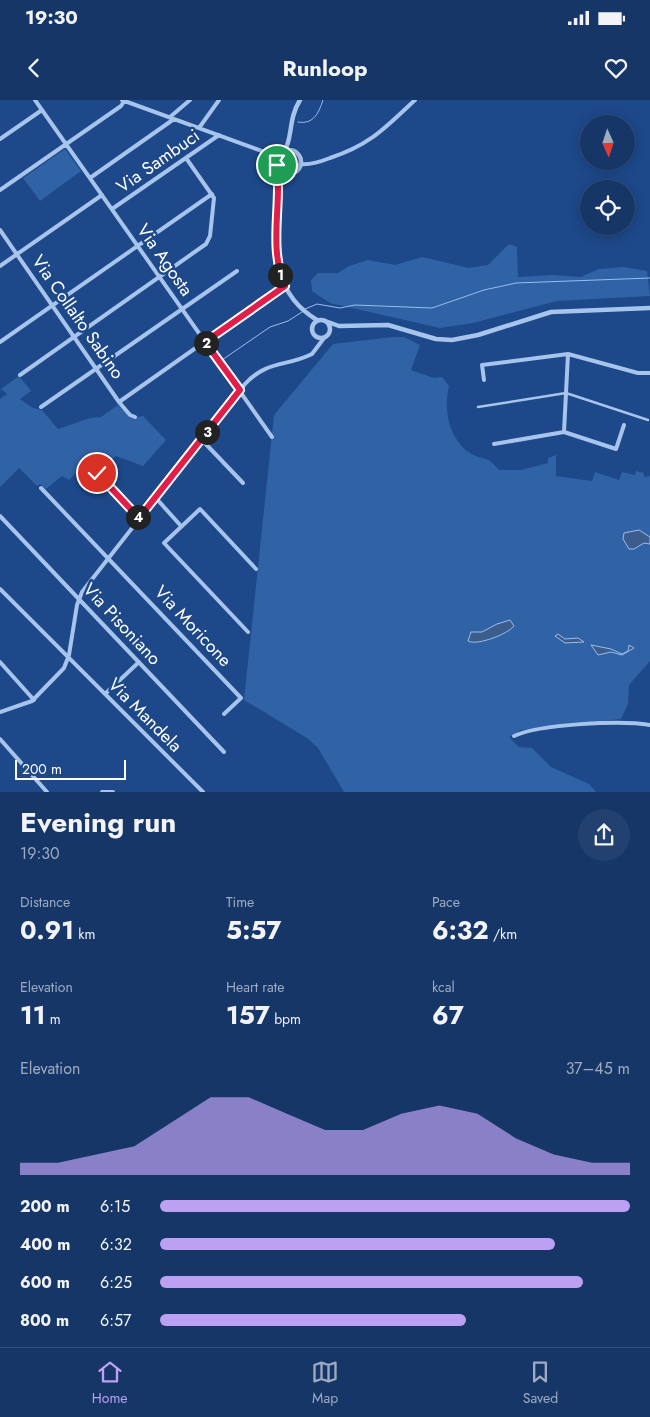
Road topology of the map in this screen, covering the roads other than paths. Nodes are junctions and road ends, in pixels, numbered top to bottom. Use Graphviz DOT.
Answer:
graph roads {
  1 [pos="34,100"];
  2 [pos="124,100"];
  3 [pos="190,100"];
  4 [pos="219,100"];
  5 [pos="300,100"];
  6 [pos="415,100"];
  7 [pos="42,110"];
  8 [pos="172,118"];
  9 [pos="199,128"];
  10 [pos="219,135"];
  11 [pos="0,139"];
  12 [pos="288,139"];
  13 [pos="66,144"];
  14 [pos="284,152"];
  15 [pos="294,152"];
  16 [pos="278,157"];
  17 [pos="186,158"];
  18 [pos="300,164"];
  19 [pos="277,165"];
  20 [pos="288,174"];
  21 [pos="90,178"];
  22 [pos="279,188"];
  23 [pos="0,190"];
  24 [pos="102,194"];
  25 [pos="212,194"];
  26 [pos="112,209"];
  27 [pos="0,230"];
  28 [pos="138,246"];
  29 [pos="17,254"];
  30 [pos="0,266"];
  31 [pos="238,271"];
  32 [pos="160,277"];
  33 [pos="285,286"];
  34 [pos="52,305"];
  35 [pos="650,308"];
  36 [pos="182,310"];
  37 [pos="305,313"];
  38 [pos="316,320"];
  39 [pos="328,322"];
  40 [pos="343,326"];
  41 [pos="312,328"];
  42 [pos="329,334"];
  43 [pos="74,337"];
  44 [pos="316,337"];
  45 [pos="324,338"];
  46 [pos="0,342"];
  47 [pos="205,342"];
  48 [pos="318,346"];
  49 [pos="568,354"];
  50 [pos="97,369"];
  51 [pos="650,373"];
  52 [pos="20,374"];
  53 [pos="484,380"];
  54 [pos="240,390"];
  55 [pos="566,394"];
  56 [pos="119,402"];
  57 [pos="41,407"];
  58 [pos="478,407"];
  59 [pos="135,418"];
  60 [pos="648,420"];
  61 [pos="624,425"];
  62 [pos="564,432"];
  63 [pos="272,436"];
  64 [pos="201,439"];
  65 [pos="494,444"];
  66 [pos="97,473"];
  67 [pos="243,483"];
  68 [pos="41,488"];
  69 [pos="155,497"];
  70 [pos="0,516"];
  71 [pos="139,518"];
  72 [pos="181,526"];
  73 [pos="108,557"];
  74 [pos="256,569"];
  75 [pos="0,589"];
  76 [pos="78,598"];
  77 [pos="248,632"];
  78 [pos="68,658"];
  79 [pos="0,662"];
  80 [pos="139,662"];
  81 [pos="105,694"];
  82 [pos="34,700"];
  83 [pos="0,712"];
  84 [pos="224,714"];
  85 [pos="650,725"];
  86 [pos="514,736"];
  87 [pos="0,739"];
  88 [pos="224,752"];
  89 [pos="47,792"];
  90 [pos="102,792"];
  91 [pos="113,792"];
  92 [pos="203,792"];
  1 -- 7 [label="street, Via Agosta"];
  2 -- 8 [label="street"];
  2 -- 13 [label="street"];
  3 -- 8 [label="street"];
  4 -- 9 [label="street"];
  5 -- 12 [label="street"];
  6 -- 18 [label="street"];
  7 -- 11 [label="street"];
  7 -- 13 [label="street, Via Agosta"];
  8 -- 9 [label="street"];
  8 -- 21 [label="street"];
  9 -- 10 [label="street"];
  10 -- 16 [label="street"];
  10 -- 17 [label="street, Via Sambuci"];
  12 -- 14 [label="street"];
  12 -- 15 [label="street"];
  13 -- 21 [label="street, Via Agosta"];
  13 -- 23 [label="street"];
  14 -- 15 [label="street"];
  14 -- 16 [label="street"];
  15 -- 18 [label="street"];
  16 -- 19 [label="street"];
  17 -- 25 [label="street"];
  17 -- 26 [label="street, Via Sambuci"];
  18 -- 20 [label="street"];
  19 -- 20 [label="street"];
  19 -- 22 [label="street"];
  20 -- 22 [label="street"];
  21 -- 24 [label="street, Via Agosta"];
  22 -- 33 [label="street"];
  24 -- 26 [label="street, Via Agosta"];
  24 -- 29 [label="street"];
  25 -- 28 [label="street"];
  25 -- 32 [label="street"];
  26 -- 28 [label="street, Via Agosta"];
  27 -- 29 [label="street, Via Collalto Sabino"];
  28 -- 32 [label="street, Via Agosta"];
  28 -- 34 [label="street"];
  29 -- 30 [label="street"];
  29 -- 34 [label="street, Via Collalto Sabino"];
  31 -- 36 [label="street"];
  32 -- 36 [label="street, Via Agosta"];
  32 -- 43 [label="street"];
  33 -- 37 [label="street"];
  33 -- 47 [label="street"];
  34 -- 43 [label="street, Via Collalto Sabino"];
  34 -- 46 [label="street"];
  35 -- 40 [label="street"];
  36 -- 47 [label="street, Via Agosta"];
  36 -- 50 [label="street"];
  37 -- 38 [label="street"];
  37 -- 41 [label="street"];
  38 -- 39 [label="street"];
  38 -- 41 [label="street"];
  39 -- 40 [label="street"];
  39 -- 42 [label="street"];
  40 -- 42 [label="street"];
  41 -- 44 [label="street"];
  42 -- 45 [label="street"];
  43 -- 50 [label="street, Via Collalto Sabino"];
  43 -- 52 [label="street"];
  44 -- 45 [label="street"];
  44 -- 48 [label="street"];
  45 -- 48 [label="street"];
  47 -- 54 [label="street, Via Agosta"];
  47 -- 56 [label="street"];
  48 -- 54 [label="street"];
  49 -- 51 [label="street"];
  49 -- 53 [label="street"];
  49 -- 55 [label="street"];
  50 -- 56 [label="street, Via Collalto Sabino"];
  50 -- 57 [label="street"];
  54 -- 63 [label="street, Via Agosta"];
  54 -- 64 [label="street"];
  55 -- 58 [label="street"];
  55 -- 60 [label="street"];
  55 -- 62 [label="street"];
  56 -- 59 [label="street, Via Collalto Sabino"];
  61 -- 62 [label="street"];
  62 -- 65 [label="street"];
  64 -- 67 [label="street"];
  64 -- 69 [label="street"];
  66 -- 71 [label="street"];
  68 -- 73 [label="street"];
  69 -- 71 [label="street"];
  69 -- 72 [label="street"];
  70 -- 76 [label="street, Via Pisoniano"];
  71 -- 73 [label="street"];
  72 -- 74 [label="street"];
  72 -- 77 [label="street"];
  73 -- 76 [label="street"];
  73 -- 84 [label="street, Via Moricone"];
  75 -- 78 [label="street, Via Mandela"];
  76 -- 78 [label="street"];
  76 -- 80 [label="street, Via Pisoniano"];
  78 -- 81 [label="street, Via Mandela"];
  78 -- 82 [label="street"];
  79 -- 82 [label="street"];
  80 -- 81 [label="street"];
  80 -- 88 [label="street, Via Pisoniano"];
  81 -- 92 [label="street, Via Mandela"];
  82 -- 83 [label="street"];
  85 -- 86 [label="street"];
  87 -- 89 [label="street"];
  90 -- 91 [label="street"];
}
